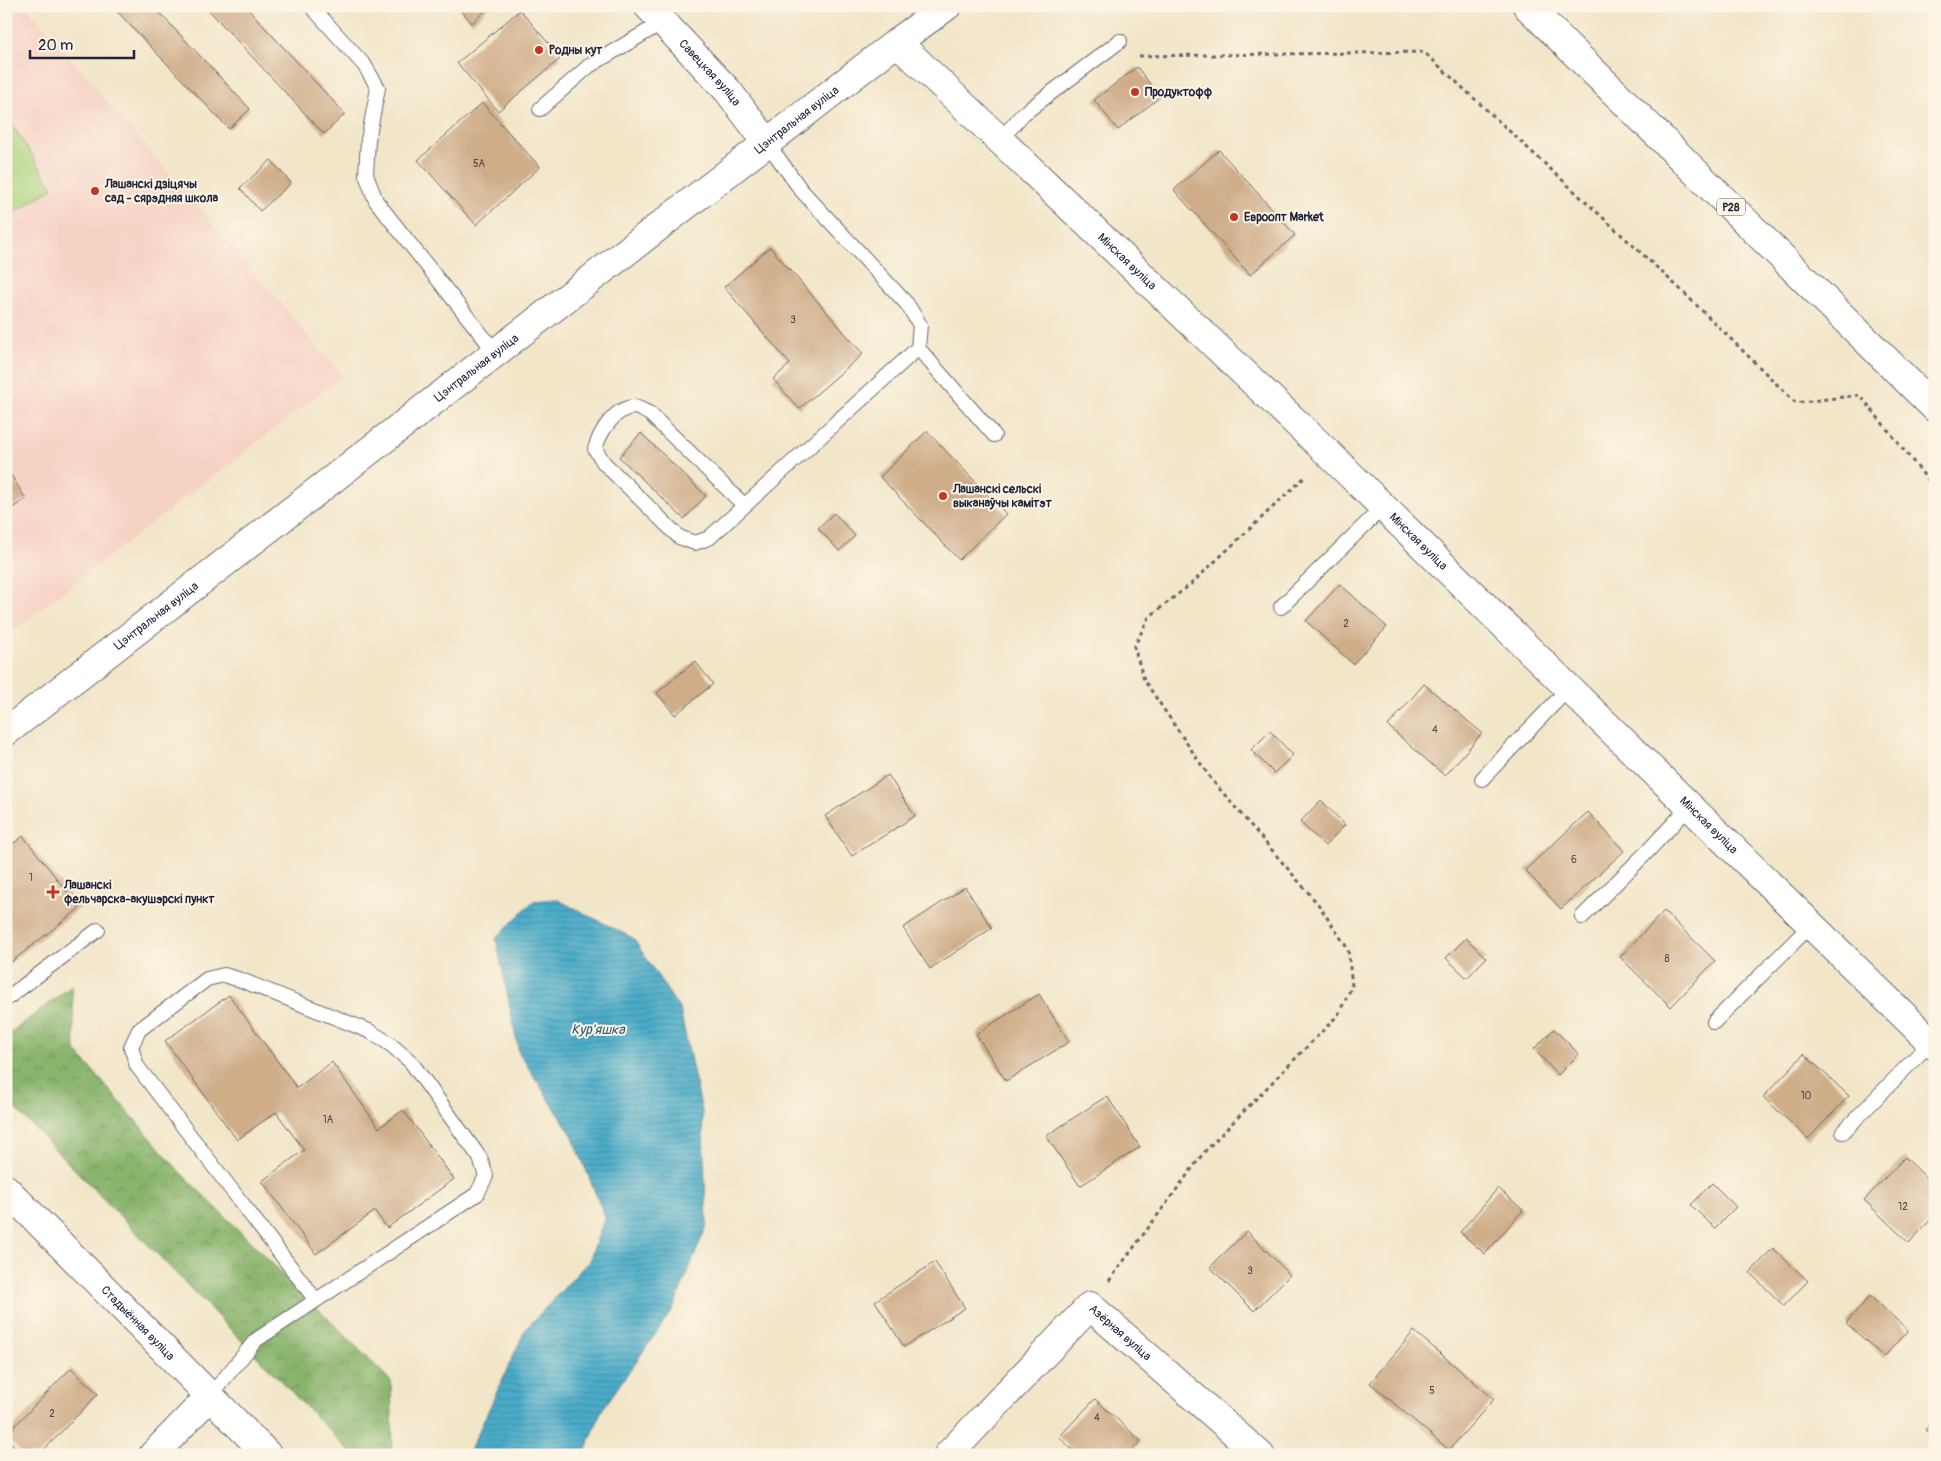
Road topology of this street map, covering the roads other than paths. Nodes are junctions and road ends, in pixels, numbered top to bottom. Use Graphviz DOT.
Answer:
graph roads {
  1 [pos="311,6"];
  2 [pos="947,6"];
  3 [pos="1527,6"];
  4 [pos="655,14"];
  5 [pos="1120,41"];
  6 [pos="897,42"];
  7 [pos="540,109"];
  8 [pos="1000,140"];
  9 [pos="768,144"];
  10 [pos="918,348"];
  11 [pos="496,353"];
  12 [pos="1935,408"];
  13 [pos="994,435"];
  14 [pos="744,505"];
  15 [pos="1383,507"];
  16 [pos="1280,607"];
  17 [pos="1568,688"];
  18 [pos="6,732"];
  19 [pos="1482,779"];
  20 [pos="1690,806"];
  21 [pos="1582,917"];
  22 [pos="1811,925"];
  23 [pos="98,930"];
  24 [pos="6,999"];
  25 [pos="1714,1022"];
  26 [pos="1933,1044"];
  27 [pos="1843,1132"];
  28 [pos="6,1189"];
  29 [pos="316,1299"];
  30 [pos="210,1396"];
  31 [pos="153,1455"];
  32 [pos="268,1455"];
  33 [pos="948,1455"];
  34 [pos="1260,1455"];
  1 -- 11 [label="lane"];
  2 -- 6 [label="main road, Цэнтральная вуліца"];
  3 -- 12 [label="main road, Р28"];
  4 -- 7 [label="lane"];
  4 -- 9 [label="main road, Савецкая вуліца"];
  5 -- 8 [label="lane"];
  6 -- 8 [label="main road, Мінская вуліца"];
  6 -- 9 [label="main road, Цэнтральная вуліца"];
  8 -- 15 [label="main road, Мінская вуліца"];
  9 -- 10 [label="lane"];
  9 -- 11 [label="main road, Цэнтральная вуліца"];
  10 -- 13 [label="lane"];
  10 -- 14 [label="lane"];
  11 -- 18 [label="main road, Цэнтральная вуліца"];
  14 -- 14 [label="lane"];
  15 -- 16 [label="lane"];
  15 -- 17 [label="main road, Мінская вуліца"];
  17 -- 19 [label="lane"];
  17 -- 20 [label="main road, Мінская вуліца"];
  20 -- 21 [label="lane"];
  20 -- 22 [label="main road, Мінская вуліца"];
  22 -- 25 [label="lane"];
  22 -- 26 [label="main road, Мінская вуліца"];
  23 -- 24 [label="lane"];
  26 -- 27 [label="lane"];
  28 -- 30 [label="main road, Стадыённая вуліца"];
  29 -- 29 [label="lane"];
  29 -- 30 [label="lane"];
  30 -- 31 [label="main road"];
  30 -- 32 [label="main road, Стадыённая вуліца"];
  33 -- 34 [label="main road, Азёрная вуліца"];
}
